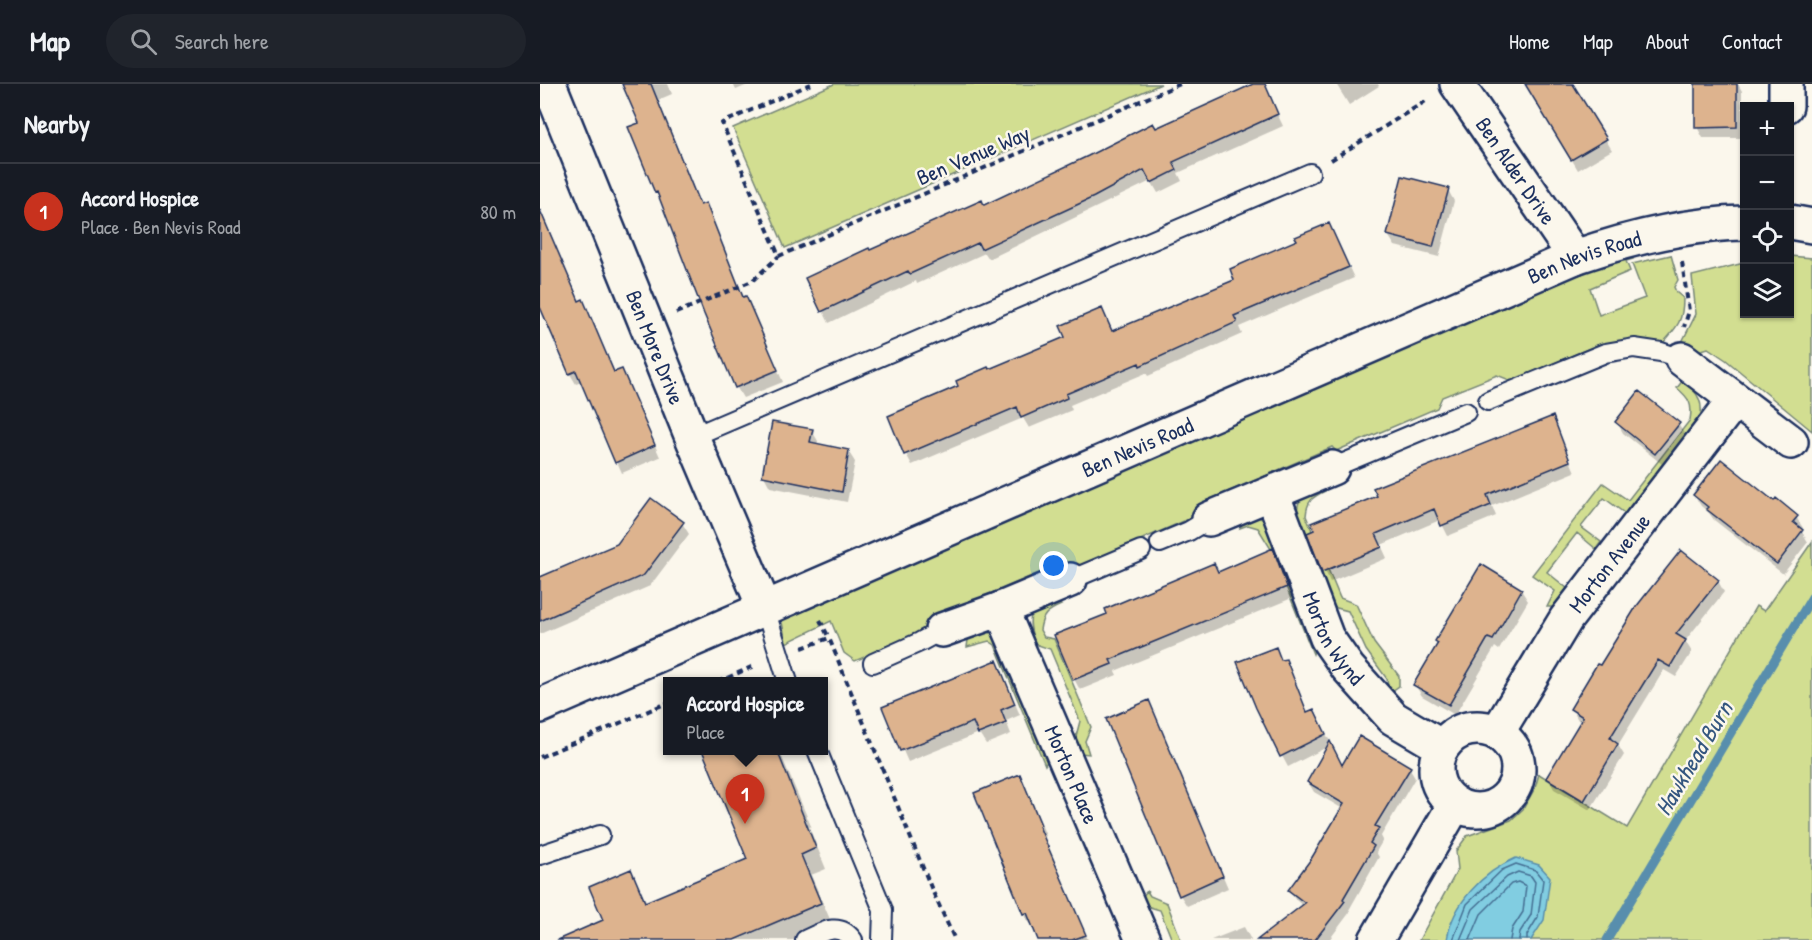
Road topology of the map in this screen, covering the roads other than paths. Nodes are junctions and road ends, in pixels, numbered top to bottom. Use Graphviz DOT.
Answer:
graph roads {
  1 [pos="549,84"];
  2 [pos="1786,84"];
  3 [pos="1445,90"];
  4 [pos="1786,102"];
  5 [pos="1310,173"];
  6 [pos="1740,223"];
  7 [pos="1794,223"];
  8 [pos="1812,226"];
  9 [pos="1575,257"];
  10 [pos="1672,356"];
  11 [pos="1734,400"];
  12 [pos="1488,401"];
  13 [pos="1466,412"];
  14 [pos="692,437"];
  15 [pos="1791,442"];
  16 [pos="1332,468"];
  17 [pos="1272,493"];
  18 [pos="1209,519"];
  19 [pos="1160,543"];
  20 [pos="1141,550"];
  21 [pos="1070,580"];
  22 [pos="765,609"];
  23 [pos="1001,609"];
  24 [pos="942,630"];
  25 [pos="873,663"];
  26 [pos="787,677"];
  27 [pos="540,705"];
  28 [pos="1497,733"];
  29 [pos="1442,747"];
  30 [pos="819,755"];
  31 [pos="1455,804"];
  32 [pos="600,835"];
  33 [pos="540,855"];
  34 [pos="805,940"];
  35 [pos="854,940"];
  36 [pos="882,940"];
  37 [pos="1143,940"];
  38 [pos="1376,940"];
  1 -- 14 [label="street, Ben More Drive"];
  2 -- 4 [label="street"];
  3 -- 9 [label="street, Ben Alder Drive"];
  5 -- 14 [label="lane"];
  6 -- 9 [label="street, Ben Nevis Road"];
  7 -- 8 [label="street"];
  9 -- 22 [label="street, Ben Nevis Road"];
  10 -- 11 [label="street"];
  10 -- 12 [label="lane"];
  11 -- 15 [label="street"];
  11 -- 28 [label="street, Morton Avenue"];
  13 -- 16 [label="lane"];
  14 -- 22 [label="street, Ben More Drive"];
  16 -- 17 [label="street"];
  17 -- 18 [label="street"];
  17 -- 29 [label="street, Morton Wynd"];
  18 -- 19 [label="lane"];
  20 -- 21 [label="lane"];
  21 -- 23 [label="street"];
  22 -- 26 [label="lane"];
  22 -- 27 [label="street, Ben Nevis Road"];
  23 -- 24 [label="street"];
  23 -- 37 [label="street, Morton Place"];
  24 -- 25 [label="lane"];
  28 -- 29 [label="street"];
  28 -- 31 [label="street"];
  29 -- 31 [label="street"];
  30 -- 36 [label="lane"];
  31 -- 38 [label="street"];
  32 -- 33 [label="lane"];
  34 -- 35 [label="lane"];
}
